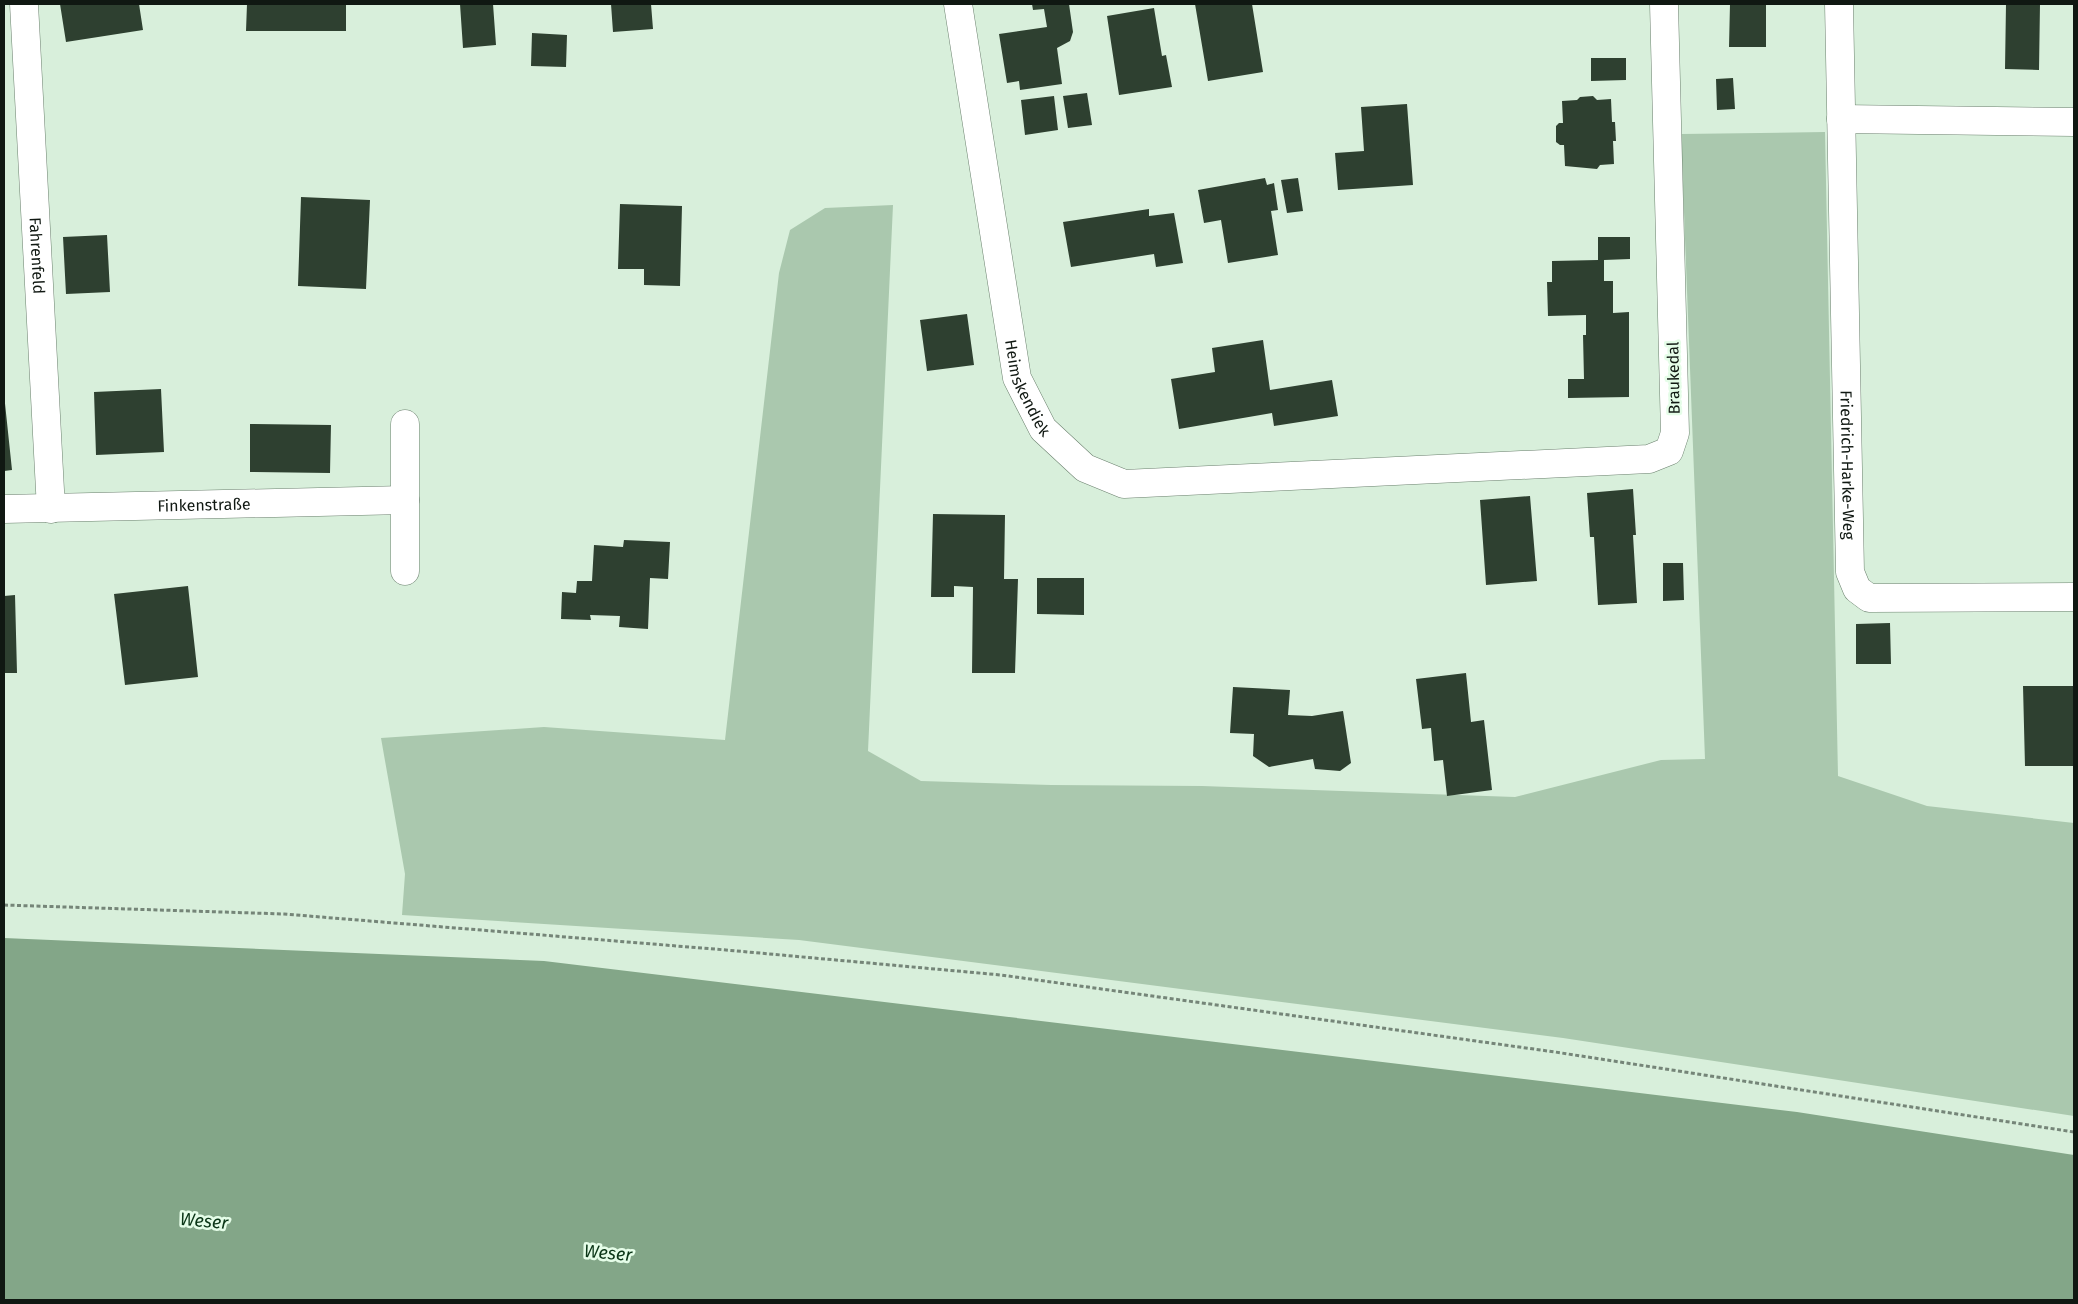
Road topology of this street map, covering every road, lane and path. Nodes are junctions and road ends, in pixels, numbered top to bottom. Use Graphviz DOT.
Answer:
graph roads {
  1 [pos="24,4"];
  2 [pos="958,4"];
  3 [pos="1664,4"];
  4 [pos="1839,4"];
  5 [pos="1841,118"];
  6 [pos="2074,122"];
  7 [pos="405,424"];
  8 [pos="1371,472"];
  9 [pos="405,500"];
  10 [pos="4,509"];
  11 [pos="51,509"];
  12 [pos="405,571"];
  13 [pos="2074,597"];
  14 [pos="4,905"];
  15 [pos="2074,1132"];
  1 -- 11 [label="street, Fahrenfeld"];
  2 -- 8 [label="street, Heimskendiek"];
  3 -- 8 [label="street, Braukedal"];
  4 -- 5 [label="street, Friedrich-Harke-Weg"];
  5 -- 6 [label="street"];
  5 -- 13 [label="street, Friedrich-Harke-Weg"];
  7 -- 9 [label="street"];
  9 -- 11 [label="street, Finkenstraße"];
  9 -- 12 [label="street"];
  10 -- 11 [label="street, Finkenstraße"];
  14 -- 15 [label="path"];
}
